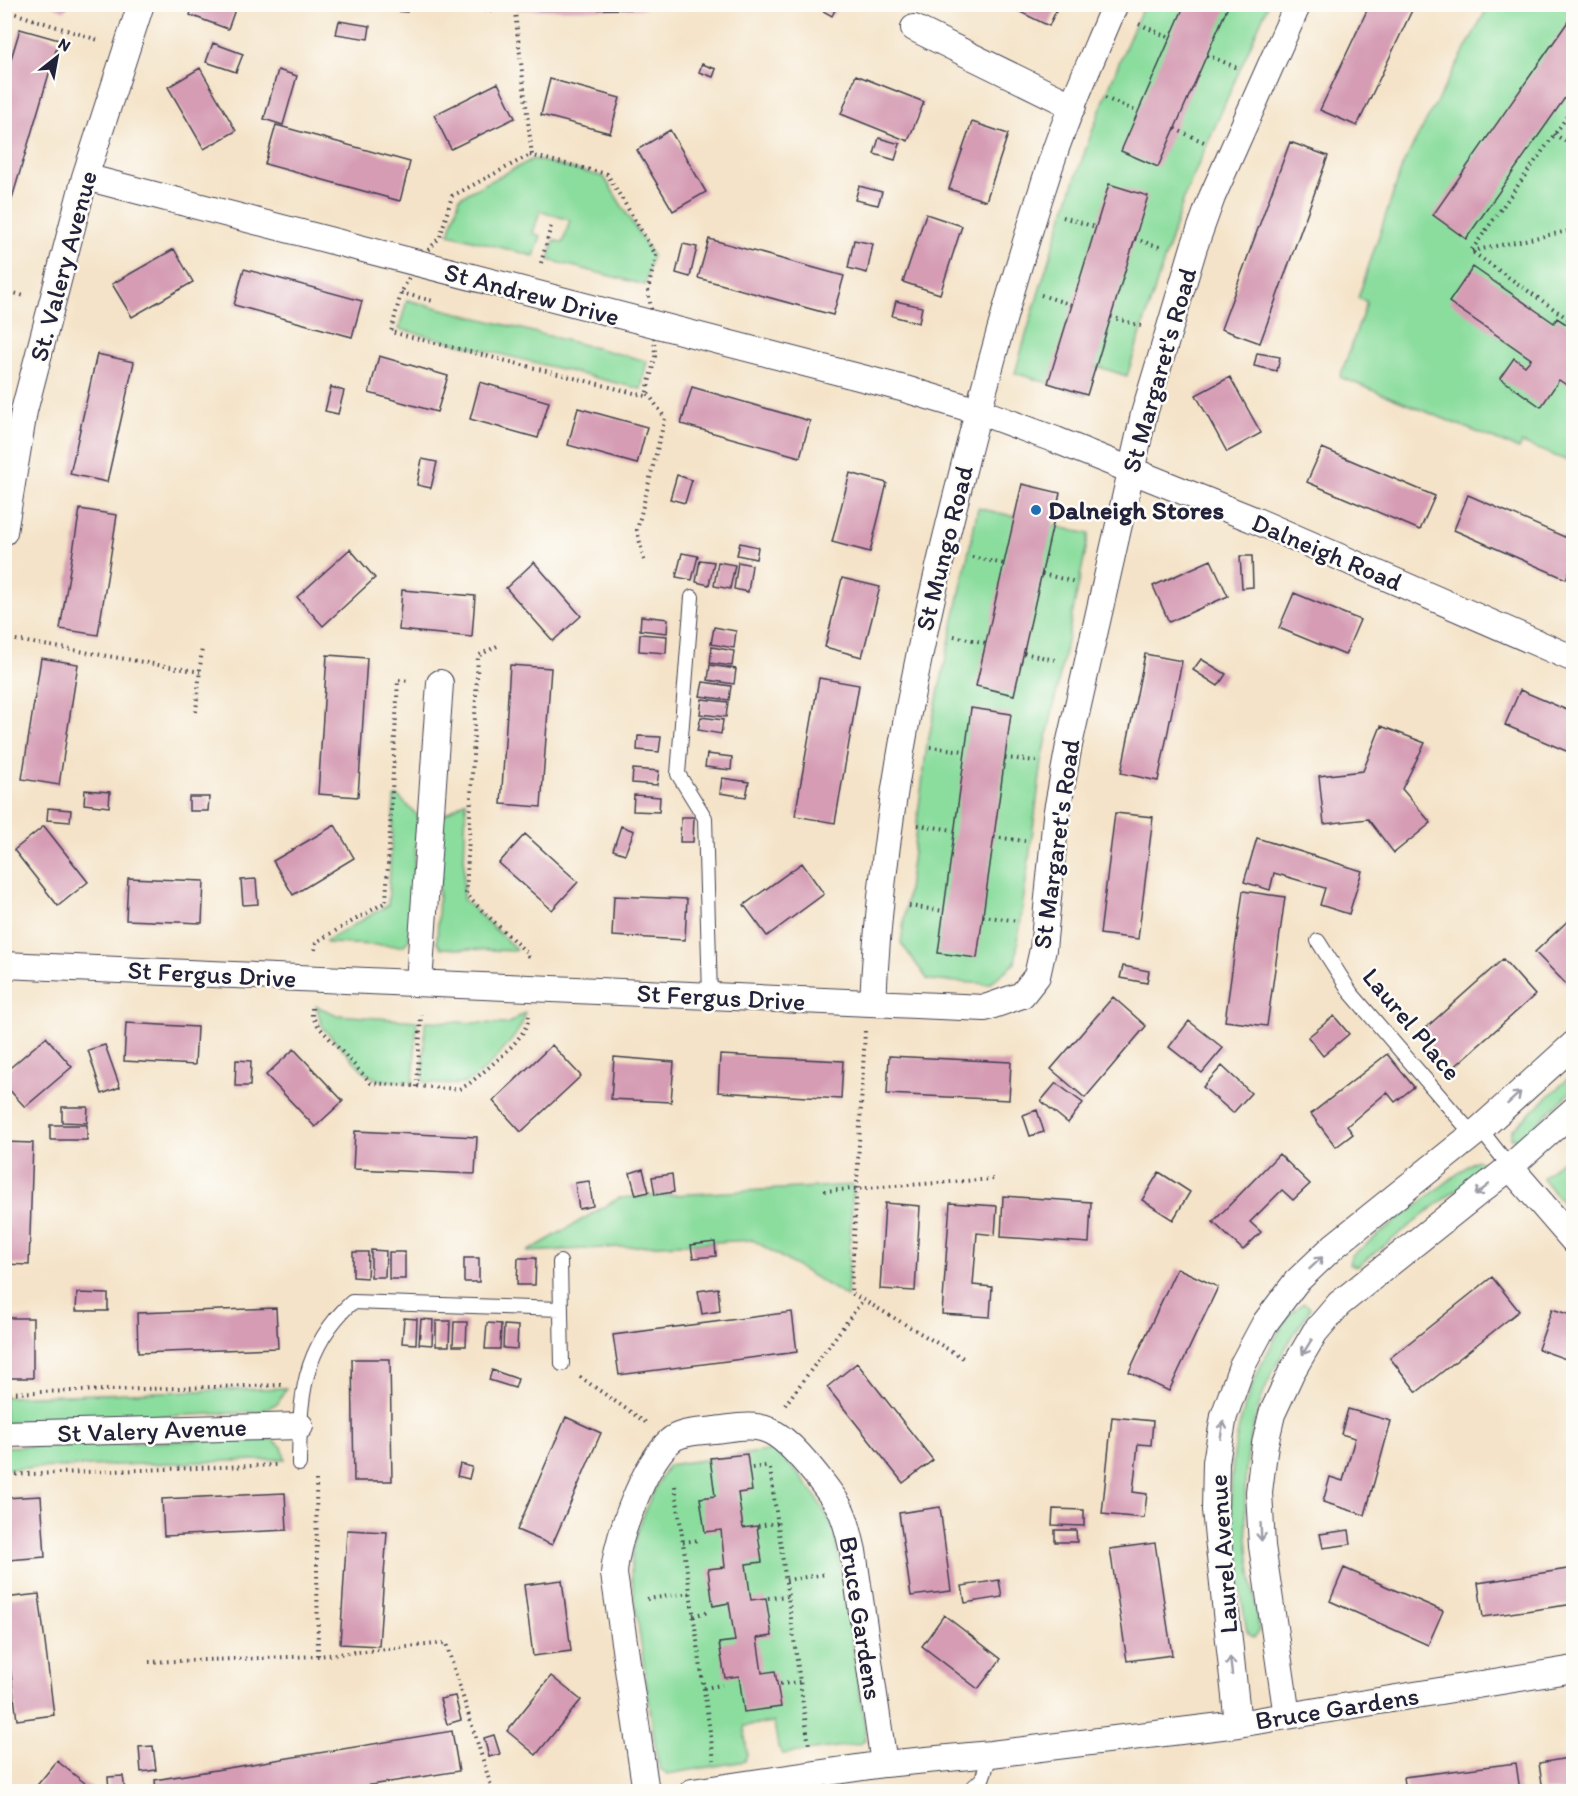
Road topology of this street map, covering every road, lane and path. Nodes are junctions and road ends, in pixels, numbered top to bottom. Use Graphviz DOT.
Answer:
graph roads {
  1 [pos="141,4"];
  2 [pos="514,4"];
  3 [pos="1115,4"];
  4 [pos="1298,4"];
  5 [pos="4,10"];
  6 [pos="448,10"];
  7 [pos="514,10"];
  8 [pos="1136,23"];
  9 [pos="914,28"];
  10 [pos="1170,38"];
  11 [pos="126,49"];
  12 [pos="1207,55"];
  13 [pos="1239,69"];
  14 [pos="1105,98"];
  15 [pos="1072,106"];
  16 [pos="1574,107"];
  17 [pos="1138,112"];
  18 [pos="1175,129"];
  19 [pos="1554,134"];
  20 [pos="1208,143"];
  21 [pos="1574,147"];
  22 [pos="532,155"];
  23 [pos="85,177"];
  24 [pos="1063,216"];
  25 [pos="551,226"];
  26 [pos="1095,227"];
  27 [pos="1568,231"];
  28 [pos="1135,239"];
  29 [pos="1166,249"];
  30 [pos="1472,251"];
  31 [pos="541,263"];
  32 [pos="416,264"];
  33 [pos="1037,294"];
  34 [pos="1072,305"];
  35 [pos="1111,317"];
  36 [pos="1574,324"];
  37 [pos="654,326"];
  38 [pos="1142,326"];
  39 [pos="647,391"];
  40 [pos="978,411"];
  41 [pos="1130,471"];
  42 [pos="4,532"];
  43 [pos="644,560"];
  44 [pos="692,597"];
  45 [pos="4,638"];
  46 [pos="497,646"];
  47 [pos="202,647"];
  48 [pos="1574,658"];
  49 [pos="200,672"];
  50 [pos="440,682"];
  51 [pos="196,712"];
  52 [pos="386,902"];
  53 [pos="1318,941"];
  54 [pos="4,965"];
  55 [pos="312,979"];
  56 [pos="419,983"];
  57 [pos="532,989"];
  58 [pos="1022,995"];
  59 [pos="710,996"];
  60 [pos="870,1003"];
  61 [pos="421,1015"];
  62 [pos="1574,1044"];
  63 [pos="417,1087"];
  64 [pos="1574,1110"];
  65 [pos="1477,1132"];
  66 [pos="1510,1167"];
  67 [pos="994,1179"];
  68 [pos="857,1190"];
  69 [pos="824,1191"];
  70 [pos="1574,1240"];
  71 [pos="560,1262"];
  72 [pos="863,1300"];
  73 [pos="561,1309"];
  74 [pos="966,1359"];
  75 [pos="562,1364"];
  76 [pos="304,1384"];
  77 [pos="4,1393"];
  78 [pos="784,1406"];
  79 [pos="300,1426"];
  80 [pos="4,1434"];
  81 [pos="671,1440"];
  82 [pos="768,1458"];
  83 [pos="299,1464"];
  84 [pos="770,1465"];
  85 [pos="752,1468"];
  86 [pos="316,1473"];
  87 [pos="674,1475"];
  88 [pos="777,1523"];
  89 [pos="758,1526"];
  90 [pos="700,1540"];
  91 [pos="683,1542"];
  92 [pos="831,1573"];
  93 [pos="786,1580"];
  94 [pos="690,1593"];
  95 [pos="788,1596"];
  96 [pos="768,1599"];
  97 [pos="635,1601"];
  98 [pos="710,1612"];
  99 [pos="693,1614"];
  100 [pos="318,1656"];
  101 [pos="149,1662"];
  102 [pos="1574,1669"];
  103 [pos="800,1682"];
  104 [pos="780,1684"];
  105 [pos="722,1685"];
  106 [pos="704,1688"];
  107 [pos="1287,1716"];
  108 [pos="1238,1724"];
  109 [pos="810,1751"];
  110 [pos="991,1754"];
  111 [pos="884,1764"];
  112 [pos="715,1766"];
  113 [pos="493,1791"];
  114 [pos="646,1791"];
  115 [pos="692,1791"];
  116 [pos="968,1791"];
  1 -- 11 [label="street, St. Valery Avenue"];
  2 -- 7 [label="path"];
  3 -- 15 [label="street, St Mungo Road"];
  4 -- 41 [label="street, St Margaret's Road"];
  5 -- 11 [label="path"];
  6 -- 7 [label="path"];
  7 -- 22 [label="path"];
  8 -- 10 [label="path"];
  9 -- 15 [label="street"];
  11 -- 23 [label="street, St. Valery Avenue"];
  12 -- 13 [label="path"];
  14 -- 17 [label="path"];
  15 -- 40 [label="street, St Mungo Road"];
  16 -- 19 [label="path"];
  18 -- 20 [label="path"];
  19 -- 21 [label="path"];
  19 -- 30 [label="path"];
  22 -- 32 [label="path"];
  22 -- 37 [label="path"];
  23 -- 32 [label="street, St Andrew Drive"];
  23 -- 42 [label="street, St. Valery Avenue"];
  24 -- 26 [label="path"];
  25 -- 31 [label="path"];
  27 -- 30 [label="path"];
  28 -- 29 [label="path"];
  30 -- 36 [label="path"];
  32 -- 37 [label="street, St Andrew Drive"];
  32 -- 39 [label="path"];
  33 -- 34 [label="path"];
  35 -- 38 [label="path"];
  37 -- 39 [label="path"];
  37 -- 40 [label="street, St Andrew Drive"];
  39 -- 43 [label="path"];
  40 -- 41 [label="street, Dalneigh Road"];
  40 -- 60 [label="street, St Mungo Road"];
  41 -- 48 [label="street, Dalneigh Road"];
  41 -- 58 [label="street, St Margaret's Road"];
  44 -- 59 [label="lane"];
  45 -- 49 [label="path"];
  46 -- 57 [label="path"];
  47 -- 49 [label="path"];
  49 -- 51 [label="path"];
  50 -- 56 [label="street"];
  52 -- 55 [label="path"];
  53 -- 65 [label="lane, Laurel Place"];
  54 -- 55 [label="street, St Fergus Drive"];
  55 -- 56 [label="street, St Fergus Drive"];
  55 -- 63 [label="path"];
  56 -- 57 [label="street, St Fergus Drive"];
  57 -- 59 [label="street, St Fergus Drive"];
  57 -- 63 [label="path"];
  58 -- 60 [label="street, St Fergus Drive"];
  59 -- 60 [label="street, St Fergus Drive"];
  60 -- 68 [label="path"];
  61 -- 63 [label="path"];
  65 -- 62 [label="street, Laurel Avenue, one-way"];
  64 -- 66 [label="street, Laurel Avenue"];
  65 -- 66 [label="lane"];
  108 -- 65 [label="street, Laurel Avenue, one-way"];
  66 -- 70 [label="street"];
  66 -- 107 [label="street, Laurel Avenue, one-way"];
  67 -- 68 [label="path"];
  68 -- 69 [label="path"];
  68 -- 72 [label="path"];
  71 -- 73 [label="lane"];
  72 -- 74 [label="path"];
  72 -- 78 [label="path"];
  73 -- 75 [label="lane"];
  73 -- 76 [label="lane"];
  75 -- 81 [label="path"];
  76 -- 77 [label="path"];
  76 -- 79 [label="lane"];
  79 -- 80 [label="street, St Valery Avenue"];
  79 -- 83 [label="lane"];
  81 -- 111 [label="street, Bruce Gardens"];
  81 -- 114 [label="street"];
  82 -- 84 [label="path"];
  84 -- 85 [label="path"];
  84 -- 88 [label="path"];
  86 -- 100 [label="path"];
  87 -- 91 [label="path"];
  88 -- 89 [label="path"];
  88 -- 93 [label="path"];
  90 -- 91 [label="path"];
  91 -- 94 [label="path"];
  92 -- 93 [label="path"];
  93 -- 95 [label="path"];
  94 -- 97 [label="path"];
  94 -- 99 [label="path"];
  95 -- 96 [label="path"];
  95 -- 103 [label="path"];
  98 -- 99 [label="path"];
  99 -- 106 [label="path"];
  100 -- 101 [label="path"];
  100 -- 113 [label="path"];
  102 -- 107 [label="street, Bruce Gardens"];
  103 -- 104 [label="path"];
  103 -- 109 [label="path"];
  105 -- 106 [label="path"];
  106 -- 112 [label="path"];
  107 -- 108 [label="street, Bruce Gardens"];
  108 -- 110 [label="street, Bruce Gardens"];
  110 -- 111 [label="street, Bruce Gardens"];
  110 -- 116 [label="lane"];
  111 -- 115 [label="street, Bruce Gardens"];
}
